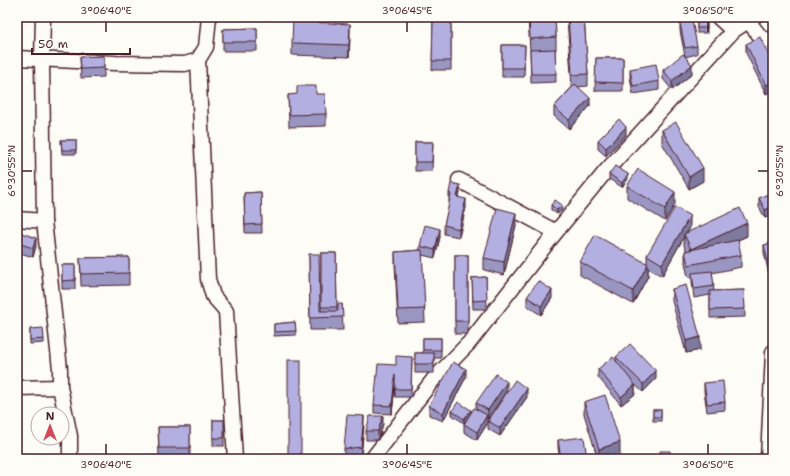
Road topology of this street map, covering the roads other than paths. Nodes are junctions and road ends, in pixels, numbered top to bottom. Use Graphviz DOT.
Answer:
graph roads {
  1 [pos="43,17"];
  2 [pos="209,17"];
  3 [pos="718,17"];
  4 [pos="751,19"];
  5 [pos="733,31"];
  6 [pos="773,38"];
  7 [pos="17,58"];
  8 [pos="42,60"];
  9 [pos="198,60"];
  10 [pos="459,180"];
  11 [pos="17,219"];
  12 [pos="44,221"];
  13 [pos="556,232"];
  14 [pos="773,352"];
  15 [pos="60,387"];
  16 [pos="17,388"];
  17 [pos="70,459"];
  18 [pos="235,459"];
  19 [pos="372,459"];
  20 [pos="768,459"];
  1 -- 8 [label="street"];
  2 -- 9 [label="street"];
  3 -- 5 [label="street"];
  4 -- 5 [label="street"];
  4 -- 6 [label="street"];
  5 -- 13 [label="street"];
  7 -- 8 [label="street"];
  8 -- 9 [label="street"];
  8 -- 12 [label="street"];
  9 -- 18 [label="street"];
  10 -- 13 [label="street"];
  11 -- 12 [label="street"];
  12 -- 15 [label="street"];
  13 -- 19 [label="street"];
  14 -- 20 [label="street"];
  15 -- 16 [label="street"];
  15 -- 17 [label="street"];
}
